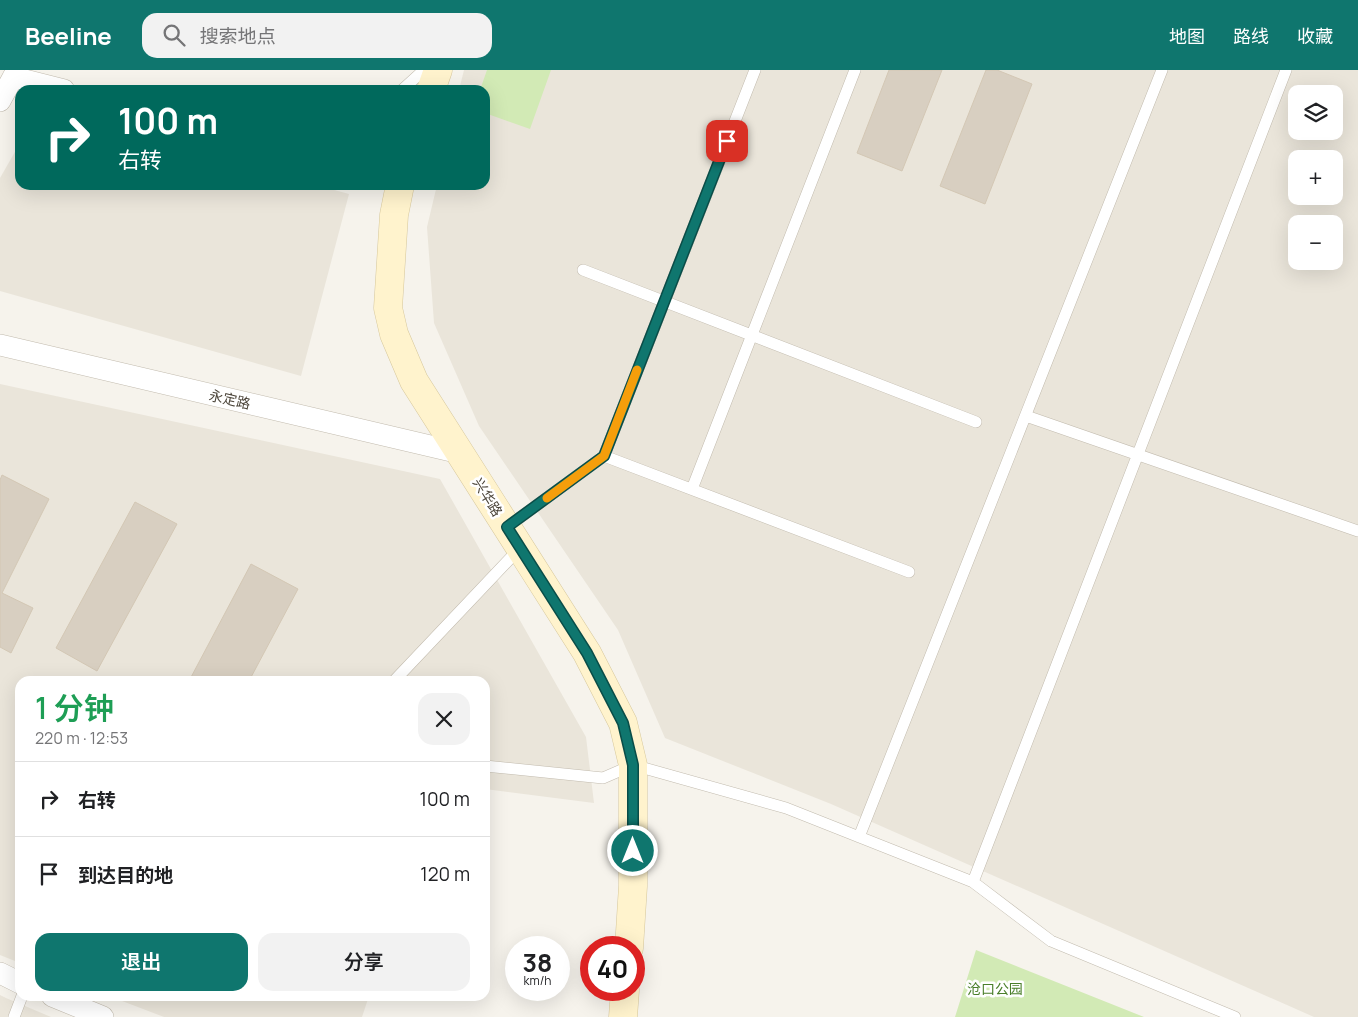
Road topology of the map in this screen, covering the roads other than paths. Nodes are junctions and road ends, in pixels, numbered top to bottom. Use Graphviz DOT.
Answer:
graph roads {
  1 [pos="424,70"];
  2 [pos="438,70"];
  3 [pos="755,70"];
  4 [pos="854,70"];
  5 [pos="1162,70"];
  6 [pos="1286,70"];
  7 [pos="15,73"];
  8 [pos="50,85"];
  9 [pos="408,85"];
  10 [pos="433,85"];
  11 [pos="0,101"];
  12 [pos="399,190"];
  13 [pos="583,270"];
  14 [pos="664,301"];
  15 [pos="752,335"];
  16 [pos="0,345"];
  17 [pos="1026,416"];
  18 [pos="976,422"];
  19 [pos="460,453"];
  20 [pos="1138,455"];
  21 [pos="604,456"];
  22 [pos="692,489"];
  23 [pos="1358,531"];
  24 [pos="514,537"];
  25 [pos="909,572"];
  26 [pos="398,676"];
  27 [pos="633,765"];
  28 [pos="490,767"];
  29 [pos="859,837"];
  30 [pos="973,882"];
  31 [pos="629,936"];
  32 [pos="0,973"];
  33 [pos="15,980"];
  34 [pos="20,1001"];
  35 [pos="64,1001"];
  36 [pos="624,1001"];
  37 [pos="14,1017"];
  38 [pos="103,1017"];
  39 [pos="623,1017"];
  40 [pos="1235,1017"];
  1 -- 9 [label="lane"];
  2 -- 10 [label="street"];
  3 -- 14 [label="lane"];
  4 -- 15 [label="lane"];
  5 -- 17 [label="lane"];
  6 -- 20 [label="lane"];
  7 -- 8 [label="street"];
  7 -- 11 [label="street"];
  12 -- 19 [label="street, 兴华路"];
  13 -- 14 [label="lane"];
  14 -- 15 [label="lane"];
  14 -- 21 [label="lane"];
  15 -- 18 [label="lane"];
  15 -- 22 [label="lane"];
  16 -- 19 [label="street, 永定路"];
  17 -- 20 [label="lane"];
  17 -- 29 [label="lane"];
  19 -- 24 [label="street, 兴华路"];
  20 -- 23 [label="lane"];
  20 -- 30 [label="lane"];
  21 -- 22 [label="lane"];
  21 -- 24 [label="lane"];
  22 -- 25 [label="lane"];
  24 -- 26 [label="lane"];
  24 -- 27 [label="street, 兴华路"];
  27 -- 28 [label="lane"];
  27 -- 29 [label="lane"];
  27 -- 31 [label="street, 兴华路"];
  29 -- 30 [label="lane"];
  30 -- 40 [label="lane"];
  32 -- 33 [label="street"];
  34 -- 37 [label="lane"];
  35 -- 38 [label="street"];
  36 -- 39 [label="street"];
}
